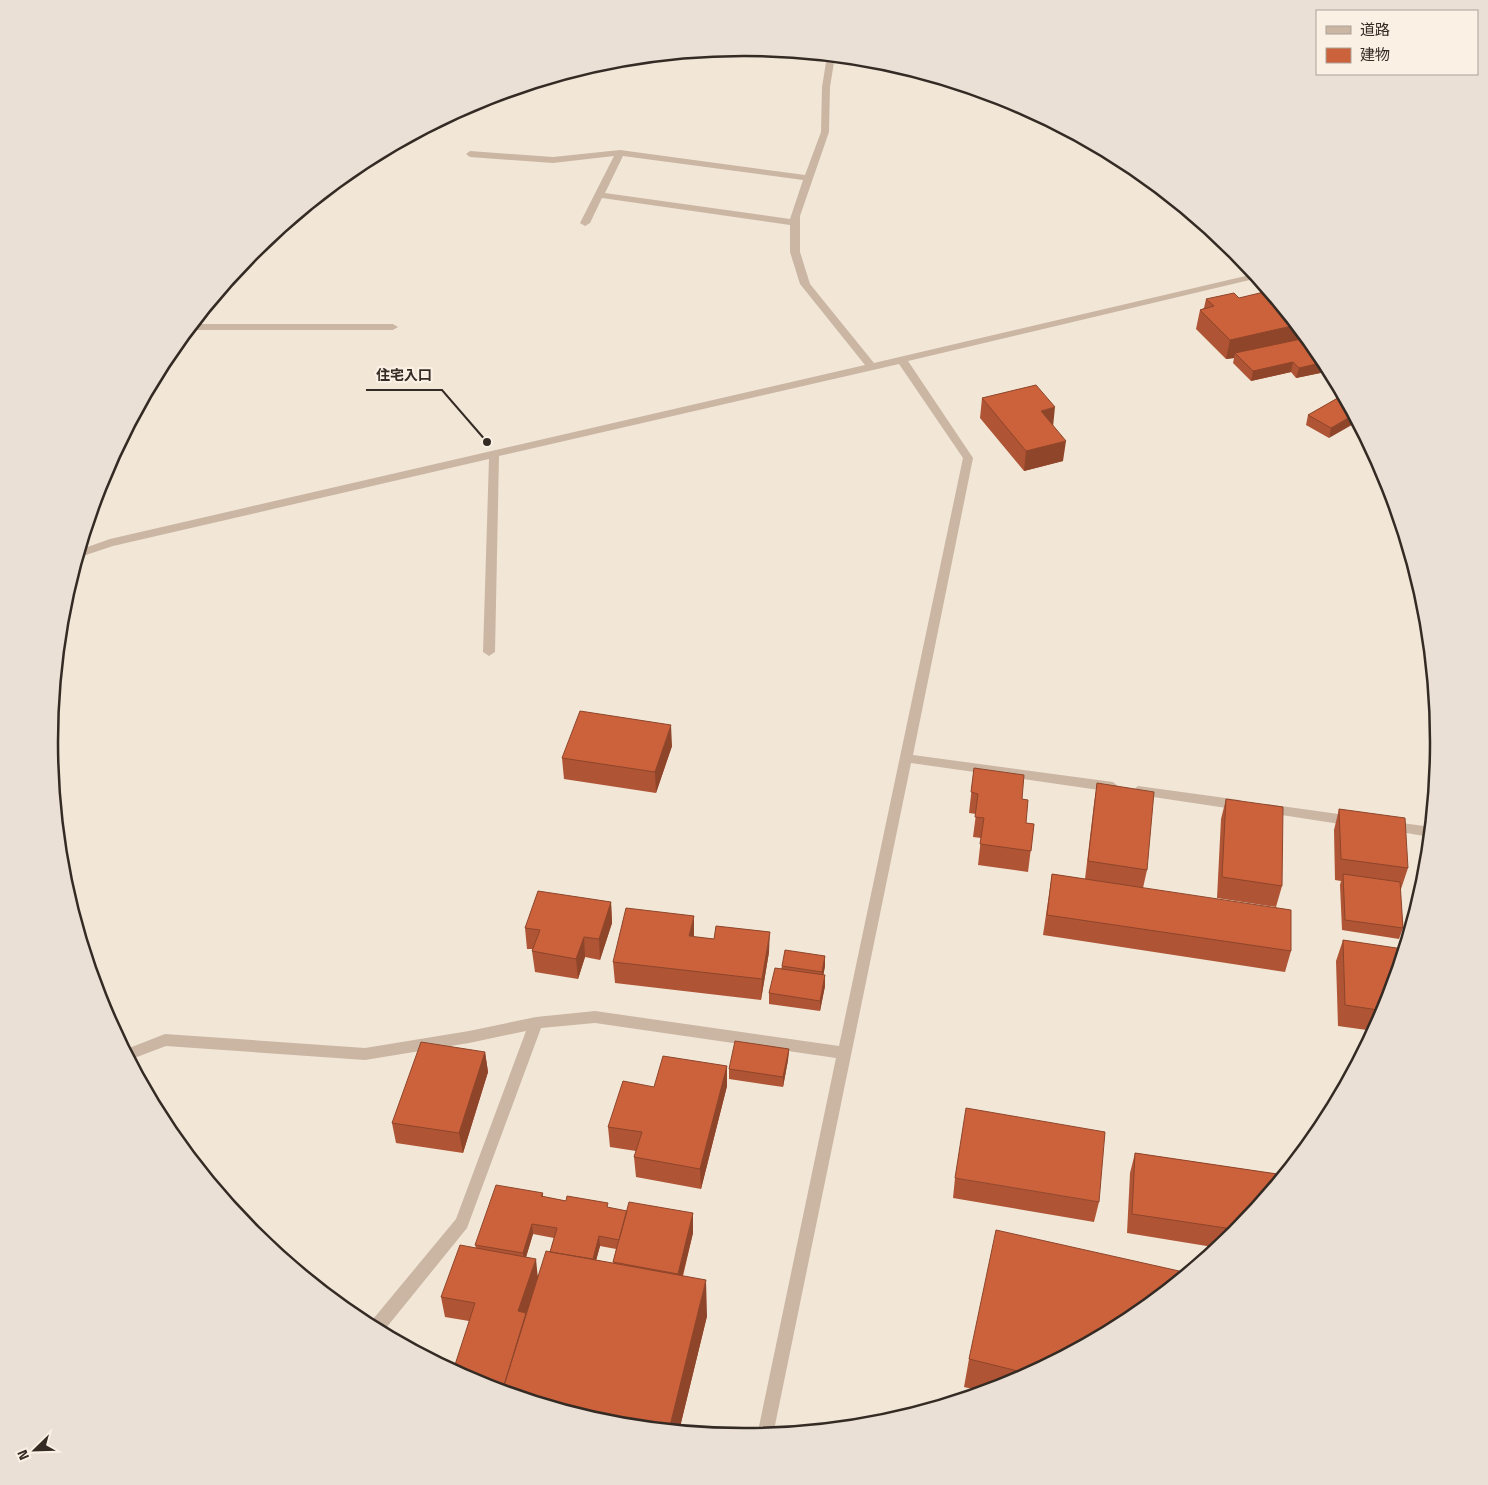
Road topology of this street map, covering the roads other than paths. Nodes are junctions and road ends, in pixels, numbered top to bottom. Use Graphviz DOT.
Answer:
graph roads {
  1 [pos="830,62"];
  2 [pos="620,153"];
  3 [pos="470,154"];
  4 [pos="809,178"];
  5 [pos="599,195"];
  6 [pos="585,223"];
  7 [pos="796,223"];
  8 [pos="1249,278"];
  9 [pos="198,327"];
  10 [pos="393,327"];
  11 [pos="902,360"];
  12 [pos="872,368"];
  13 [pos="494,454"];
  14 [pos="85,552"];
  15 [pos="489,652"];
  16 [pos="906,758"];
  17 [pos="1424,831"];
  18 [pos="536,1023"];
  19 [pos="133,1053"];
  20 [pos="845,1053"];
  21 [pos="379,1323"];
  22 [pos="766,1428"];
  1 -- 4 [label="street"];
  2 -- 3 [label="street"];
  2 -- 4 [label="street"];
  2 -- 5 [label="street"];
  4 -- 7 [label="street"];
  5 -- 6 [label="street"];
  5 -- 7 [label="street"];
  7 -- 12 [label="street"];
  8 -- 11 [label="street"];
  9 -- 10 [label="street"];
  11 -- 12 [label="street"];
  11 -- 16 [label="street"];
  12 -- 13 [label="street"];
  13 -- 14 [label="street"];
  13 -- 15 [label="street"];
  16 -- 17 [label="street"];
  16 -- 20 [label="street"];
  18 -- 19 [label="street"];
  18 -- 20 [label="street"];
  18 -- 21 [label="street"];
  20 -- 22 [label="street"];
}
